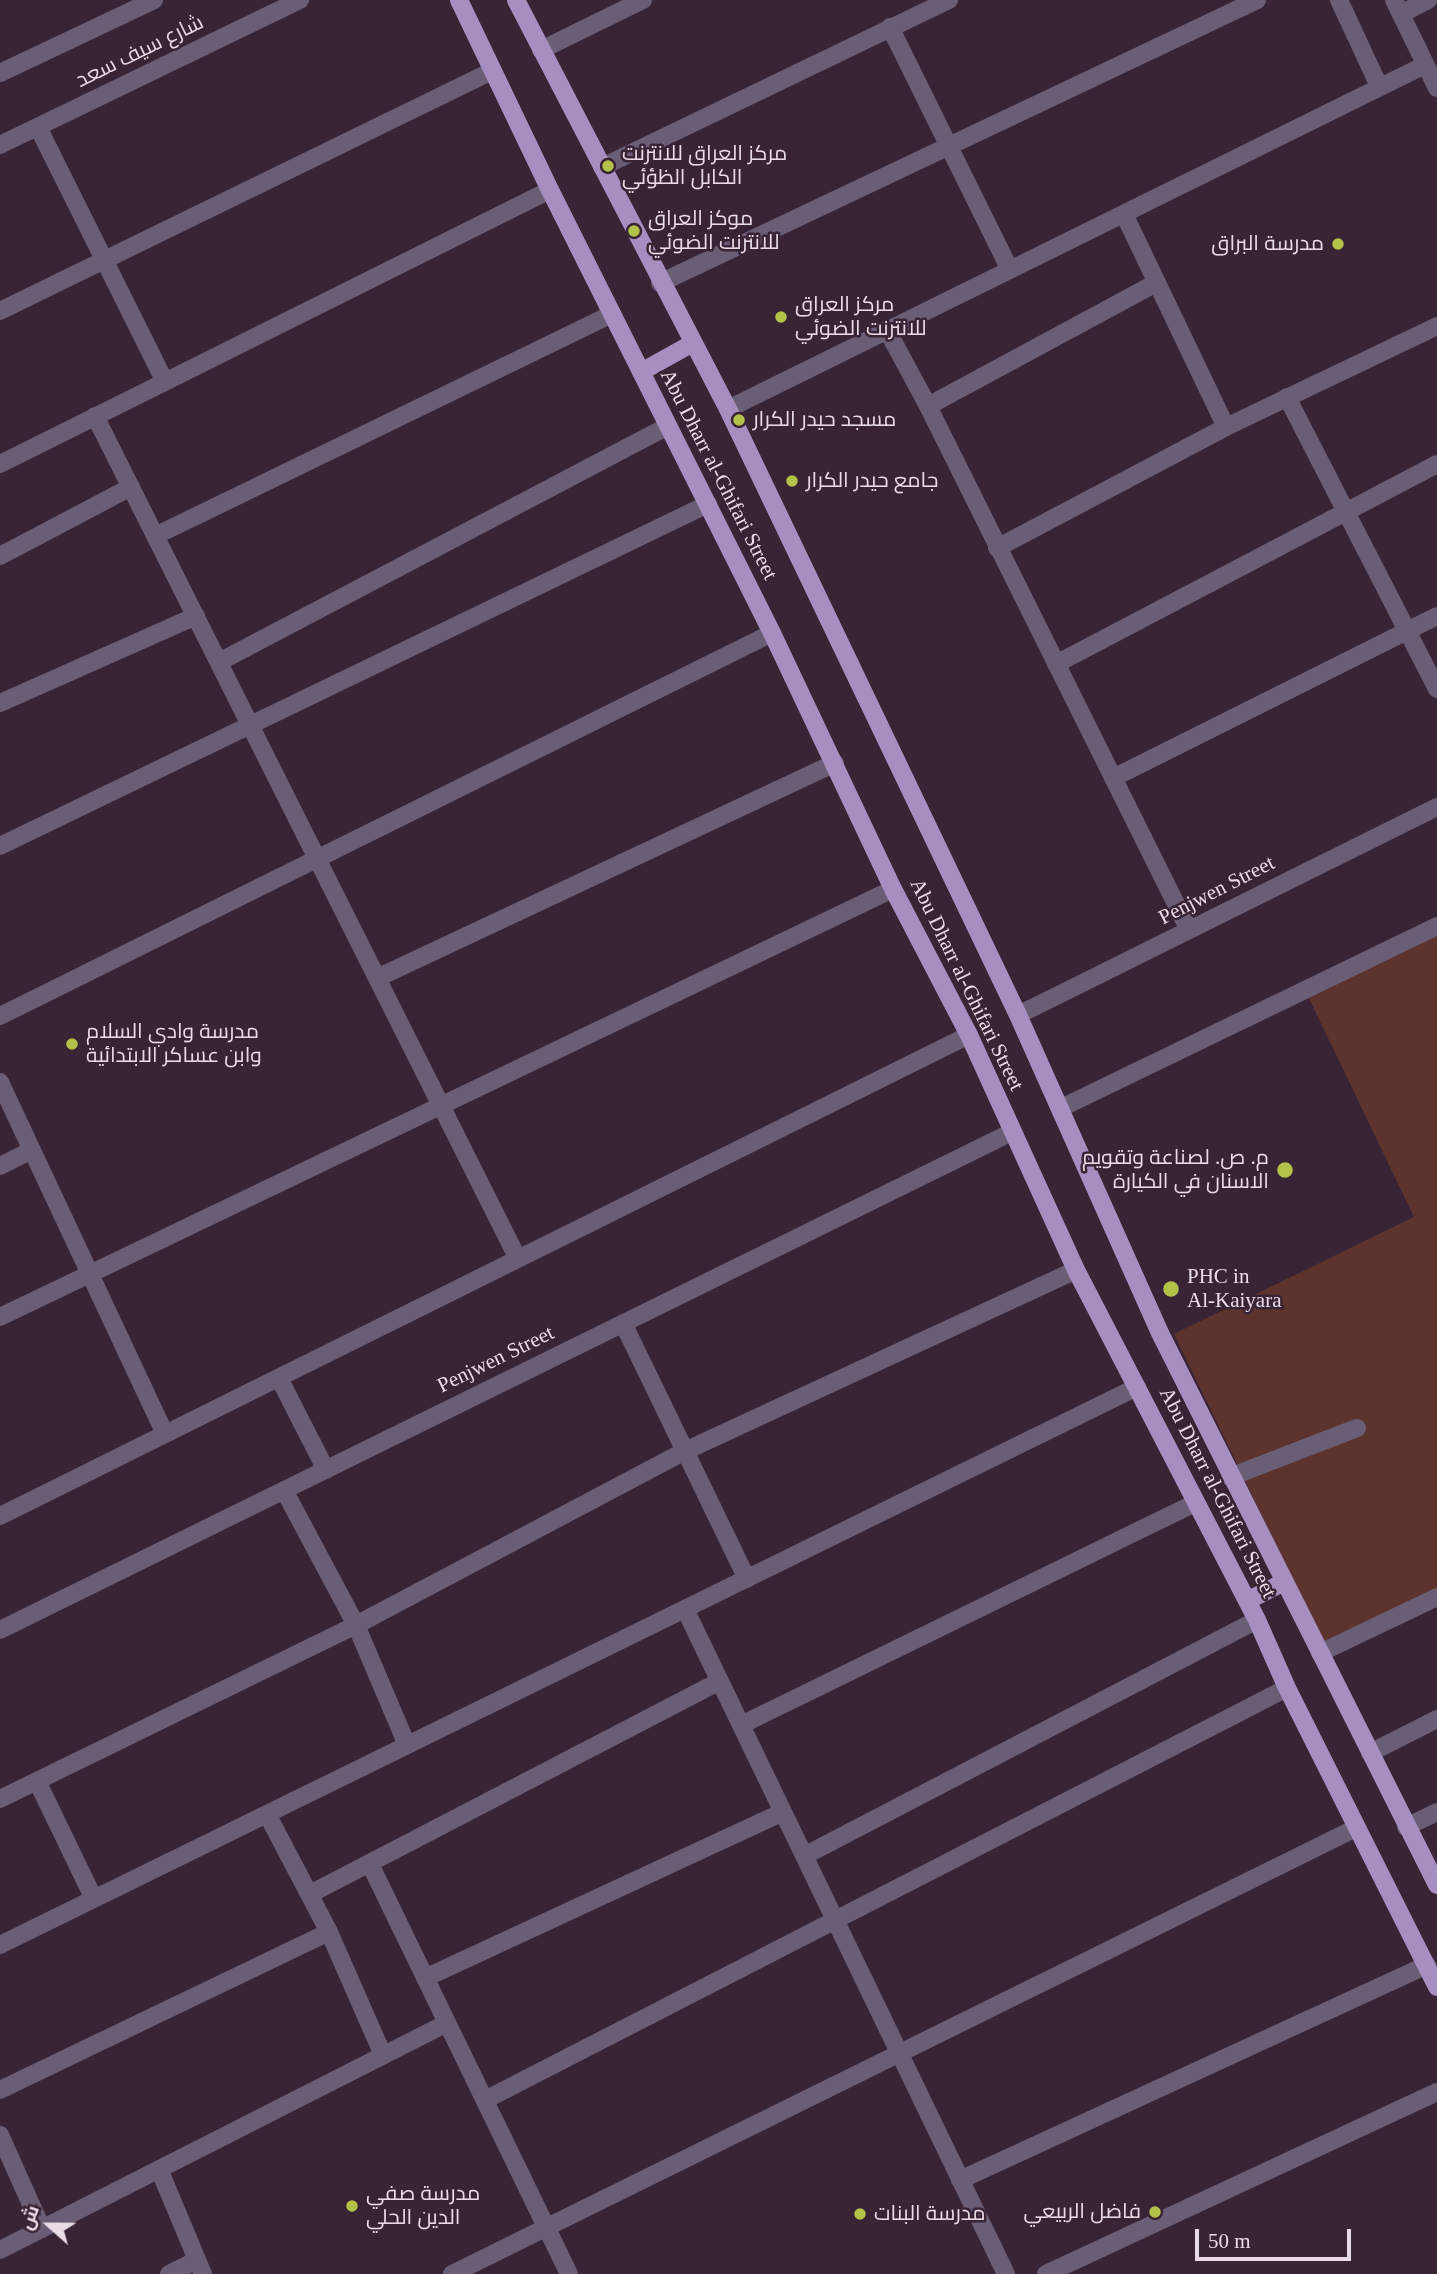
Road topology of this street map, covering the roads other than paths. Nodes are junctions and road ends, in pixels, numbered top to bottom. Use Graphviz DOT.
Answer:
graph roads {
  1 [pos="154,0"];
  2 [pos="300,0"];
  3 [pos="459,0"];
  4 [pos="516,0"];
  5 [pos="643,0"];
  6 [pos="949,0"];
  7 [pos="1258,0"];
  8 [pos="1339,0"];
  9 [pos="1428,0"];
  10 [pos="1398,7"];
  11 [pos="890,27"];
  12 [pos="541,50"];
  13 [pos="1425,65"];
  14 [pos="492,71"];
  15 [pos="0,73"];
  16 [pos="1379,86"];
  17 [pos="1437,88"];
  18 [pos="38,127"];
  19 [pos="0,145"];
  20 [pos="948,146"];
  21 [pos="602,167"];
  22 [pos="550,190"];
  23 [pos="1124,214"];
  24 [pos="105,260"];
  25 [pos="1010,270"];
  26 [pos="660,283"];
  27 [pos="1156,284"];
  28 [pos="0,311"];
  29 [pos="612,314"];
  30 [pos="1437,326"];
  31 [pos="887,330"];
  32 [pos="693,343"];
  33 [pos="641,372"];
  34 [pos="165,382"];
  35 [pos="1287,397"];
  36 [pos="928,406"];
  37 [pos="728,409"];
  38 [pos="95,416"];
  39 [pos="668,426"];
  40 [pos="1226,426"];
  41 [pos="0,464"];
  42 [pos="1437,464"];
  43 [pos="131,487"];
  44 [pos="708,505"];
  45 [pos="1345,510"];
  46 [pos="155,536"];
  47 [pos="997,548"];
  48 [pos="0,556"];
  49 [pos="1437,615"];
  50 [pos="196,617"];
  51 [pos="1407,631"];
  52 [pos="772,633"];
  53 [pos="219,662"];
  54 [pos="1056,664"];
  55 [pos="1437,689"];
  56 [pos="0,703"];
  57 [pos="250,725"];
  58 [pos="835,764"];
  59 [pos="1113,778"];
  60 [pos="1437,807"];
  61 [pos="0,846"];
  62 [pos="317,859"];
  63 [pos="893,889"];
  64 [pos="1437,926"];
  65 [pos="1189,930"];
  66 [pos="377,978"];
  67 [pos="1018,1015"];
  68 [pos="0,1016"];
  69 [pos="969,1035"];
  70 [pos="0,1082"];
  71 [pos="441,1106"];
  72 [pos="1061,1108"];
  73 [pos="1012,1132"];
  74 [pos="32,1150"];
  75 [pos="0,1166"];
  76 [pos="518,1259"];
  77 [pos="1076,1270"];
  78 [pos="90,1274"];
  79 [pos="0,1317"];
  80 [pos="624,1323"];
  81 [pos="279,1378"];
  82 [pos="1137,1387"];
  83 [pos="1357,1428"];
  84 [pos="165,1434"];
  85 [pos="685,1451"];
  86 [pos="326,1470"];
  87 [pos="1230,1477"];
  88 [pos="284,1490"];
  89 [pos="1195,1503"];
  90 [pos="0,1516"];
  91 [pos="747,1578"];
  92 [pos="1284,1582"];
  93 [pos="1437,1597"];
  94 [pos="1247,1601"];
  95 [pos="685,1609"];
  96 [pos="1257,1620"];
  97 [pos="356,1625"];
  98 [pos="0,1630"];
  99 [pos="1320,1653"];
  100 [pos="720,1681"];
  101 [pos="1287,1688"];
  102 [pos="1437,1719"];
  103 [pos="741,1725"];
  104 [pos="407,1745"];
  105 [pos="1370,1753"];
  106 [pos="37,1781"];
  107 [pos="0,1799"];
  108 [pos="783,1812"];
  109 [pos="1437,1812"];
  110 [pos="267,1814"];
  111 [pos="1406,1827"];
  112 [pos="1356,1828"];
  113 [pos="804,1856"];
  114 [pos="370,1864"];
  115 [pos="1437,1885"];
  116 [pos="310,1894"];
  117 [pos="94,1899"];
  118 [pos="835,1920"];
  119 [pos="329,1932"];
  120 [pos="1,1941"];
  121 [pos="1427,1965"];
  122 [pos="425,1978"];
  123 [pos="1437,1987"];
  124 [pos="447,2023"];
  125 [pos="899,2053"];
  126 [pos="383,2055"];
  127 [pos="0,2090"];
  128 [pos="1437,2092"];
  129 [pos="485,2100"];
  130 [pos="0,2135"];
  131 [pos="159,2169"];
  132 [pos="960,2180"];
  133 [pos="546,2227"];
  134 [pos="42,2229"];
  135 [pos="0,2250"];
  136 [pos="200,2267"];
  137 [pos="169,2274"];
  138 [pos="452,2274"];
  139 [pos="569,2274"];
  140 [pos="1006,2274"];
  141 [pos="1046,2274"];
  1 -- 15 [label="street, شارع سيف سعد"];
  2 -- 18 [label="street, شارع سيف سعد"];
  3 -- 14 [label="main road, Abu Dharr al-Ghifari Street"];
  4 -- 12 [label="main road, Abu Dharr al-Ghifari Street"];
  5 -- 12 [label="street"];
  6 -- 11 [label="street"];
  7 -- 20 [label="street"];
  8 -- 16 [label="street"];
  9 -- 10 [label="street"];
  10 -- 13 [label="street"];
  11 -- 20 [label="street"];
  11 -- 21 [label="street"];
  12 -- 21 [label="main road, Abu Dharr al-Ghifari Street"];
  13 -- 16 [label="street"];
  13 -- 17 [label="street"];
  14 -- 22 [label="main road, Abu Dharr al-Ghifari Street"];
  14 -- 24 [label="street"];
  16 -- 23 [label="street"];
  18 -- 19 [label="street, شارع سيف سعد"];
  18 -- 24 [label="street"];
  20 -- 25 [label="street"];
  20 -- 26 [label="street"];
  21 -- 26 [label="main road, Abu Dharr al-Ghifari Street"];
  22 -- 29 [label="main road, Abu Dharr al-Ghifari Street"];
  22 -- 34 [label="street"];
  23 -- 25 [label="street"];
  23 -- 27 [label="street"];
  24 -- 28 [label="street"];
  24 -- 34 [label="street"];
  25 -- 31 [label="street"];
  26 -- 32 [label="main road, Abu Dharr al-Ghifari Street"];
  27 -- 36 [label="street"];
  27 -- 40 [label="street"];
  29 -- 33 [label="main road, Abu Dharr al-Ghifari Street"];
  29 -- 46 [label="street"];
  30 -- 35 [label="street"];
  31 -- 36 [label="street"];
  31 -- 37 [label="street"];
  32 -- 33 [label="main road"];
  32 -- 37 [label="main road, Abu Dharr al-Ghifari Street"];
  33 -- 39 [label="main road, Abu Dharr al-Ghifari Street"];
  34 -- 38 [label="street"];
  35 -- 40 [label="street"];
  35 -- 45 [label="street"];
  36 -- 47 [label="street"];
  37 -- 67 [label="main road, Abu Dharr al-Ghifari Street"];
  38 -- 41 [label="street"];
  38 -- 43 [label="street"];
  39 -- 44 [label="main road, Abu Dharr al-Ghifari Street"];
  39 -- 53 [label="street"];
  40 -- 47 [label="street"];
  42 -- 45 [label="street"];
  43 -- 46 [label="street"];
  43 -- 48 [label="street"];
  44 -- 52 [label="main road, Abu Dharr al-Ghifari Street"];
  44 -- 57 [label="street"];
  45 -- 51 [label="street"];
  45 -- 54 [label="street"];
  46 -- 50 [label="street"];
  47 -- 54 [label="street"];
  49 -- 51 [label="street"];
  50 -- 53 [label="street"];
  50 -- 56 [label="street"];
  51 -- 55 [label="street"];
  51 -- 59 [label="street"];
  52 -- 58 [label="main road, Abu Dharr al-Ghifari Street"];
  52 -- 62 [label="street"];
  53 -- 57 [label="street"];
  54 -- 59 [label="street"];
  57 -- 61 [label="street"];
  57 -- 62 [label="street"];
  58 -- 63 [label="main road, Abu Dharr al-Ghifari Street"];
  58 -- 66 [label="street"];
  59 -- 65 [label="street"];
  60 -- 65 [label="street, Penjwen Street"];
  62 -- 66 [label="street"];
  62 -- 68 [label="street"];
  63 -- 69 [label="main road, Abu Dharr al-Ghifari Street"];
  63 -- 71 [label="street"];
  64 -- 72 [label="street"];
  65 -- 67 [label="street, Penjwen Street"];
  66 -- 71 [label="street"];
  67 -- 72 [label="main road, Abu Dharr al-Ghifari Street"];
  69 -- 73 [label="main road, Abu Dharr al-Ghifari Street"];
  69 -- 76 [label="street"];
  70 -- 74 [label="street"];
  71 -- 76 [label="street"];
  71 -- 78 [label="street"];
  72 -- 87 [label="main road, Abu Dharr al-Ghifari Street"];
  73 -- 77 [label="main road, Abu Dharr al-Ghifari Street"];
  73 -- 80 [label="street, Penjwen Street"];
  74 -- 75 [label="street"];
  74 -- 78 [label="street"];
  76 -- 81 [label="street"];
  77 -- 82 [label="main road, Abu Dharr al-Ghifari Street"];
  77 -- 85 [label="street"];
  78 -- 79 [label="street"];
  78 -- 84 [label="street"];
  80 -- 85 [label="street"];
  80 -- 86 [label="street, Penjwen Street"];
  81 -- 84 [label="street"];
  81 -- 86 [label="street"];
  82 -- 89 [label="main road, Abu Dharr al-Ghifari Street"];
  82 -- 91 [label="street"];
  83 -- 87 [label="street"];
  84 -- 90 [label="street"];
  85 -- 91 [label="street"];
  85 -- 97 [label="street"];
  86 -- 88 [label="street, Penjwen Street"];
  87 -- 92 [label="main road, Abu Dharr al-Ghifari Street"];
  88 -- 97 [label="street"];
  88 -- 98 [label="street, Penjwen Street"];
  89 -- 94 [label="main road, Abu Dharr al-Ghifari Street"];
  89 -- 103 [label="street"];
  91 -- 95 [label="street"];
  92 -- 94 [label="main road"];
  92 -- 99 [label="main road, Abu Dharr al-Ghifari Street"];
  93 -- 99 [label="street"];
  94 -- 96 [label="main road, Abu Dharr al-Ghifari Street"];
  95 -- 100 [label="street"];
  95 -- 104 [label="street"];
  96 -- 101 [label="main road, Abu Dharr al-Ghifari Street"];
  96 -- 113 [label="street"];
  97 -- 104 [label="street"];
  97 -- 106 [label="street"];
  99 -- 105 [label="main road, Abu Dharr al-Ghifari Street"];
  100 -- 103 [label="street"];
  100 -- 114 [label="street"];
  101 -- 112 [label="main road, Abu Dharr al-Ghifari Street"];
  101 -- 118 [label="street"];
  102 -- 105 [label="street"];
  103 -- 108 [label="street"];
  104 -- 110 [label="street"];
  105 -- 111 [label="main road, Abu Dharr al-Ghifari Street"];
  106 -- 107 [label="street"];
  106 -- 117 [label="street"];
  108 -- 113 [label="street"];
  108 -- 122 [label="street"];
  109 -- 111 [label="street"];
  110 -- 116 [label="street"];
  110 -- 117 [label="street"];
  111 -- 115 [label="main road, Abu Dharr al-Ghifari Street"];
  112 -- 121 [label="main road, Abu Dharr al-Ghifari Street"];
  112 -- 125 [label="street"];
  113 -- 118 [label="street"];
  114 -- 116 [label="street"];
  114 -- 122 [label="street"];
  116 -- 119 [label="street"];
  117 -- 120 [label="street"];
  118 -- 125 [label="street"];
  118 -- 129 [label="street"];
  119 -- 126 [label="street"];
  119 -- 127 [label="street"];
  121 -- 123 [label="main road, Abu Dharr al-Ghifari Street"];
  121 -- 132 [label="street"];
  122 -- 124 [label="street"];
  124 -- 126 [label="street"];
  124 -- 129 [label="street"];
  125 -- 132 [label="street"];
  125 -- 133 [label="street"];
  126 -- 131 [label="street"];
  128 -- 141 [label="street"];
  129 -- 133 [label="street"];
  130 -- 134 [label="street"];
  131 -- 134 [label="street"];
  131 -- 136 [label="street"];
  132 -- 140 [label="street"];
  133 -- 138 [label="street"];
  133 -- 139 [label="street"];
  134 -- 135 [label="street"];
  136 -- 137 [label="street"];
}
